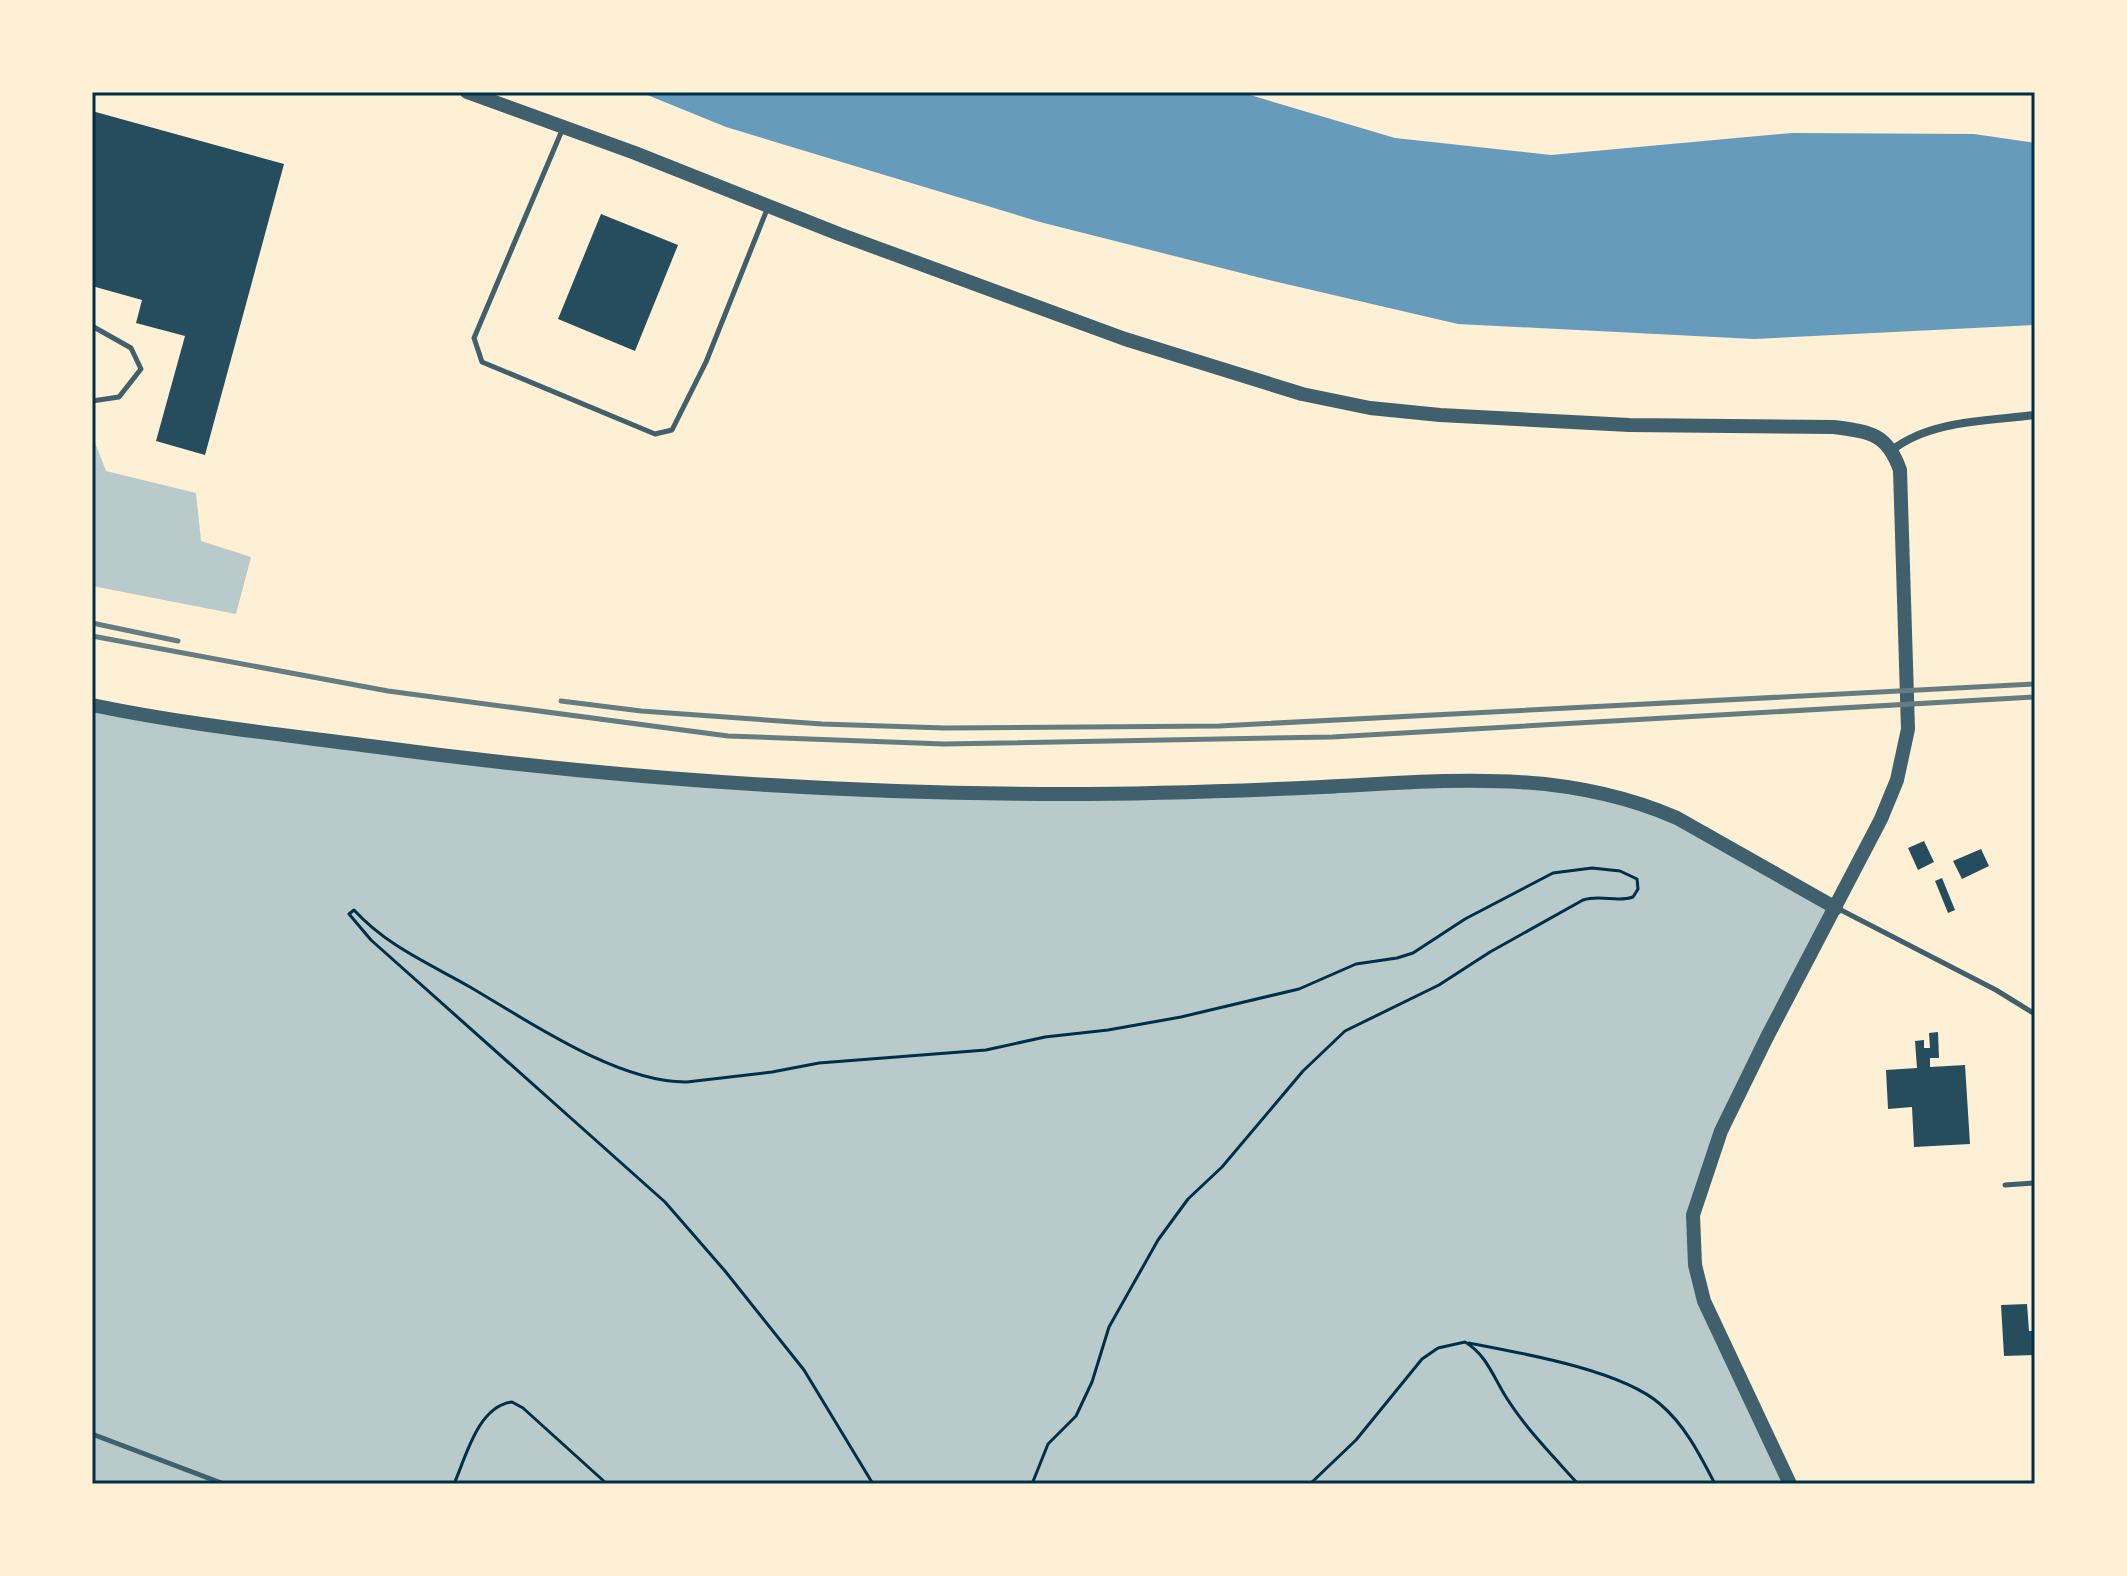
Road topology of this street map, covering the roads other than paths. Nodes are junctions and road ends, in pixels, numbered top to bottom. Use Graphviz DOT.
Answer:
graph roads {
  1 [pos="467,92"];
  2 [pos="564,127"];
  3 [pos="769,206"];
  4 [pos="92,326"];
  5 [pos="92,401"];
  6 [pos="2035,415"];
  7 [pos="1892,450"];
  8 [pos="92,705"];
  9 [pos="1836,908"];
  10 [pos="2035,1014"];
  11 [pos="2035,1183"];
  12 [pos="2005,1185"];
  13 [pos="92,1434"];
  14 [pos="224,1484"];
  15 [pos="1790,1484"];
  1 -- 2 [label="street"];
  2 -- 3 [label="street"];
  2 -- 3 [label="lane"];
  3 -- 7 [label="street"];
  4 -- 5 [label="lane"];
  6 -- 7 [label="street"];
  7 -- 9 [label="street"];
  8 -- 9 [label="street"];
  9 -- 10 [label="lane"];
  9 -- 15 [label="street"];
  11 -- 12 [label="lane"];
  13 -- 14 [label="lane"];
}
